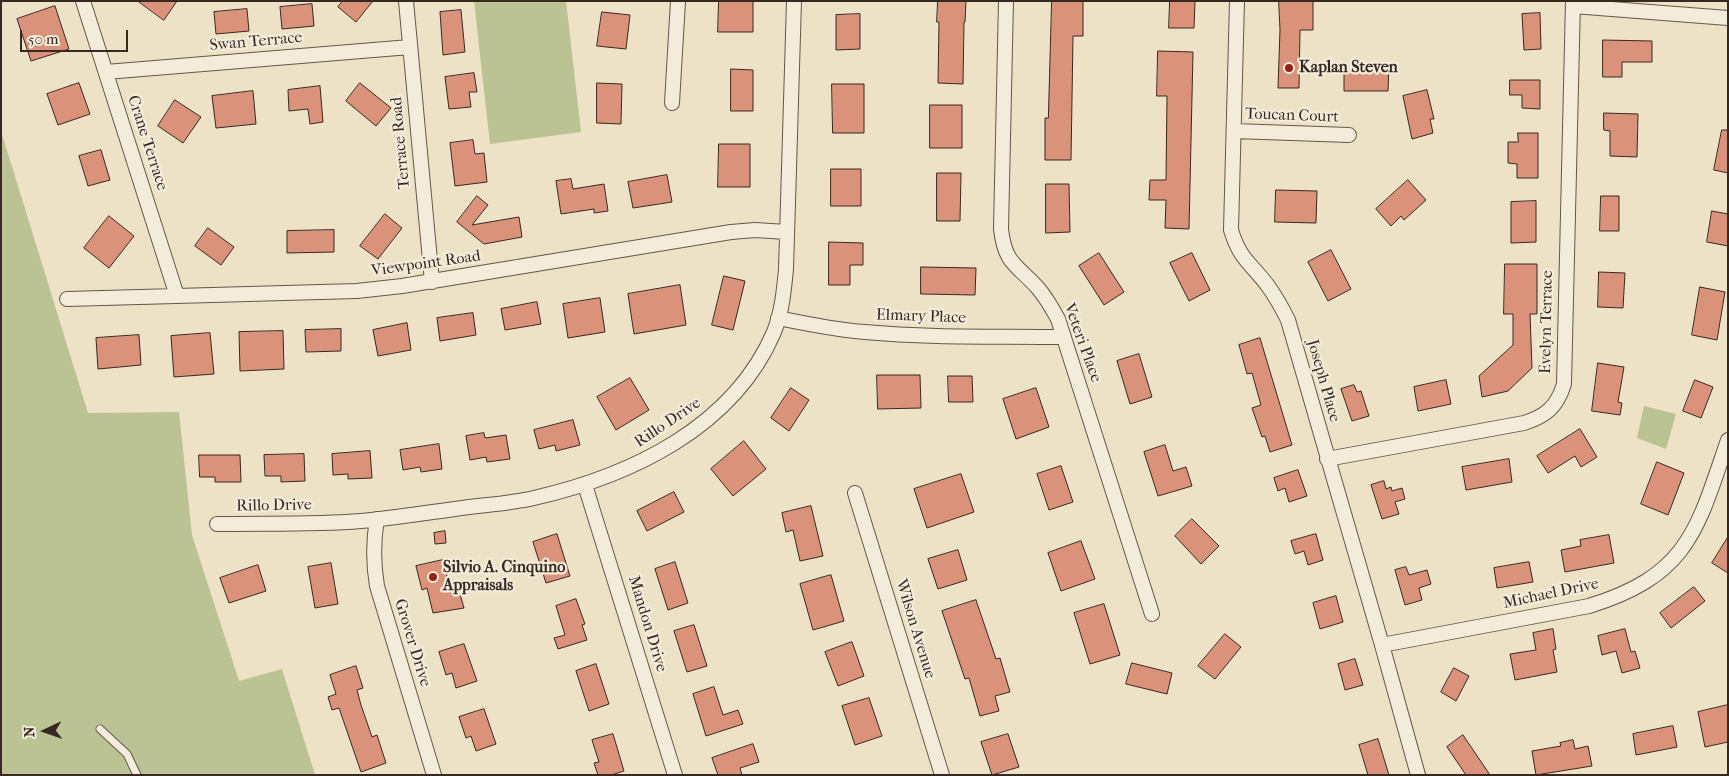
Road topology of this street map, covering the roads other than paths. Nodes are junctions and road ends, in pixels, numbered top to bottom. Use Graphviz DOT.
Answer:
graph roads {
  1 [pos="83,1"];
  2 [pos="406,1"];
  3 [pos="678,1"];
  4 [pos="794,1"];
  5 [pos="1006,1"];
  6 [pos="1237,1"];
  7 [pos="1573,4"];
  8 [pos="1728,18"];
  9 [pos="410,47"];
  10 [pos="106,72"];
  11 [pos="672,103"];
  12 [pos="1234,131"];
  13 [pos="1349,135"];
  14 [pos="787,232"];
  15 [pos="432,282"];
  16 [pos="177,296"];
  17 [pos="67,299"];
  18 [pos="778,318"];
  19 [pos="1064,337"];
  20 [pos="1728,440"];
  21 [pos="1327,459"];
  22 [pos="585,484"];
  23 [pos="855,493"];
  24 [pos="377,519"];
  25 [pos="217,524"];
  26 [pos="1152,614"];
  27 [pos="1382,645"];
  28 [pos="100,729"];
  29 [pos="137,775"];
  30 [pos="434,775"];
  31 [pos="675,775"];
  32 [pos="942,775"];
  33 [pos="1418,775"];
  1 -- 10 [label="street, Crane Terrace"];
  2 -- 9 [label="street, Terrace Road"];
  3 -- 11 [label="street"];
  4 -- 14 [label="street, Rillo Drive"];
  5 -- 19 [label="street, Veteri Place"];
  6 -- 12 [label="street, Joseph Place"];
  7 -- 8 [label="street"];
  7 -- 21 [label="street, Evelyn Terrace"];
  9 -- 10 [label="street, Swan Terrace"];
  9 -- 15 [label="street, Terrace Road"];
  10 -- 16 [label="street, Crane Terrace"];
  12 -- 13 [label="street, Toucan Court"];
  12 -- 21 [label="street, Joseph Place"];
  14 -- 15 [label="street, Viewpoint Road"];
  14 -- 18 [label="street, Rillo Drive"];
  15 -- 16 [label="street, Viewpoint Road"];
  16 -- 17 [label="street, Viewpoint Road"];
  18 -- 19 [label="street, Elmary Place"];
  18 -- 22 [label="street, Rillo Drive"];
  19 -- 26 [label="street, Veteri Place"];
  20 -- 27 [label="street, Michael Drive"];
  21 -- 27 [label="street, Joseph Place"];
  22 -- 24 [label="street, Rillo Drive"];
  22 -- 31 [label="street, Mandon Drive"];
  23 -- 32 [label="street, Wilson Avenue"];
  24 -- 25 [label="street, Rillo Drive"];
  24 -- 30 [label="street, Grover Drive"];
  27 -- 33 [label="street, Joseph Place"];
  28 -- 29 [label="lane"];
}
